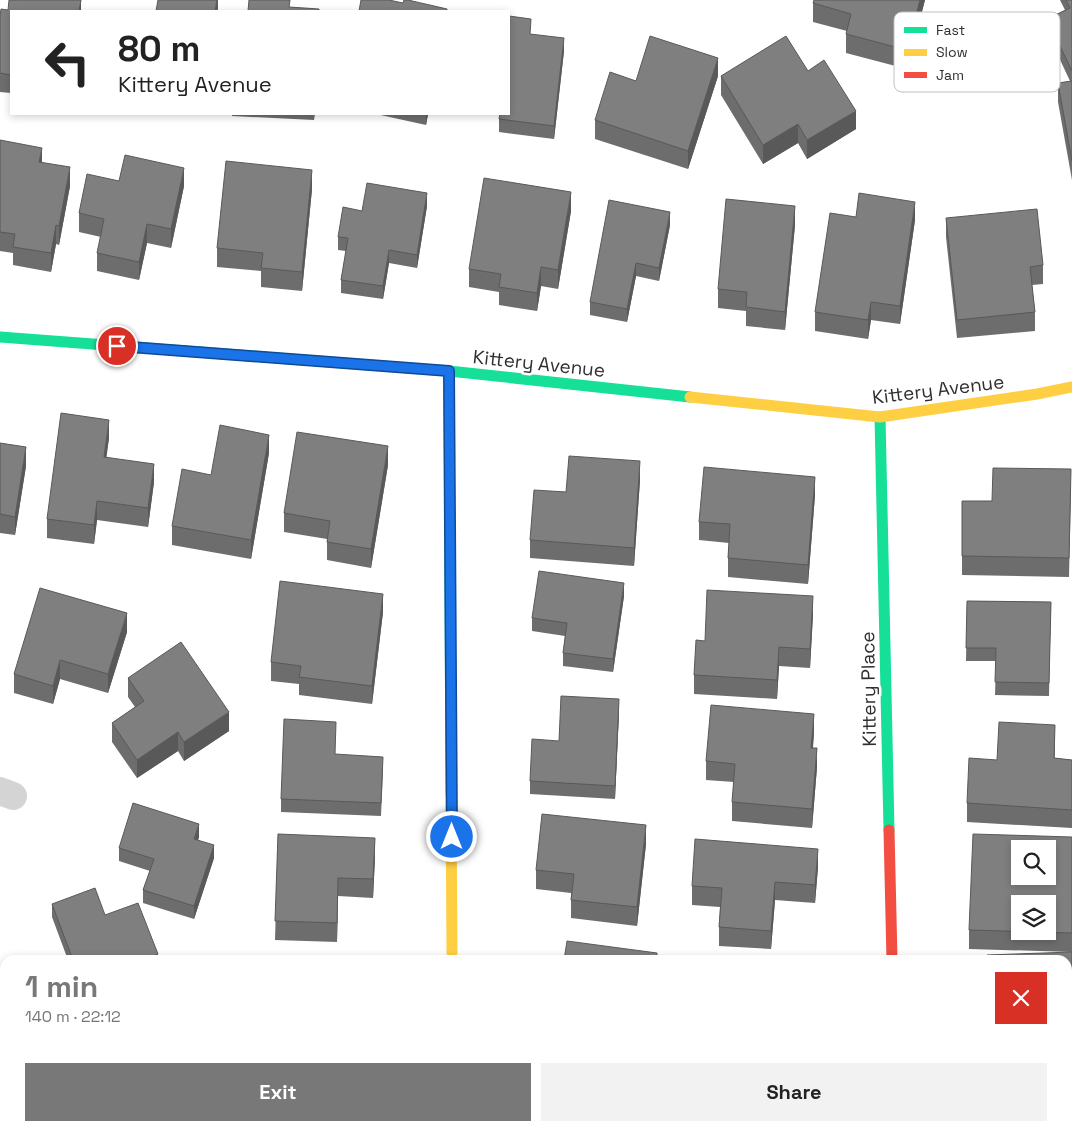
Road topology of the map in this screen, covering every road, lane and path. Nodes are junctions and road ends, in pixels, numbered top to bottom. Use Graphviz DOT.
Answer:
graph roads {
  1 [pos="0,337"];
  2 [pos="449,371"];
  3 [pos="1072,387"];
  4 [pos="880,417"];
  5 [pos="452,953"];
  6 [pos="892,955"];
  1 -- 2 [label="street, Kittery Avenue"];
  2 -- 4 [label="street, Kittery Avenue"];
  2 -- 5 [label="street"];
  3 -- 4 [label="street, Kittery Avenue"];
  4 -- 6 [label="street, Kittery Place"];
}
